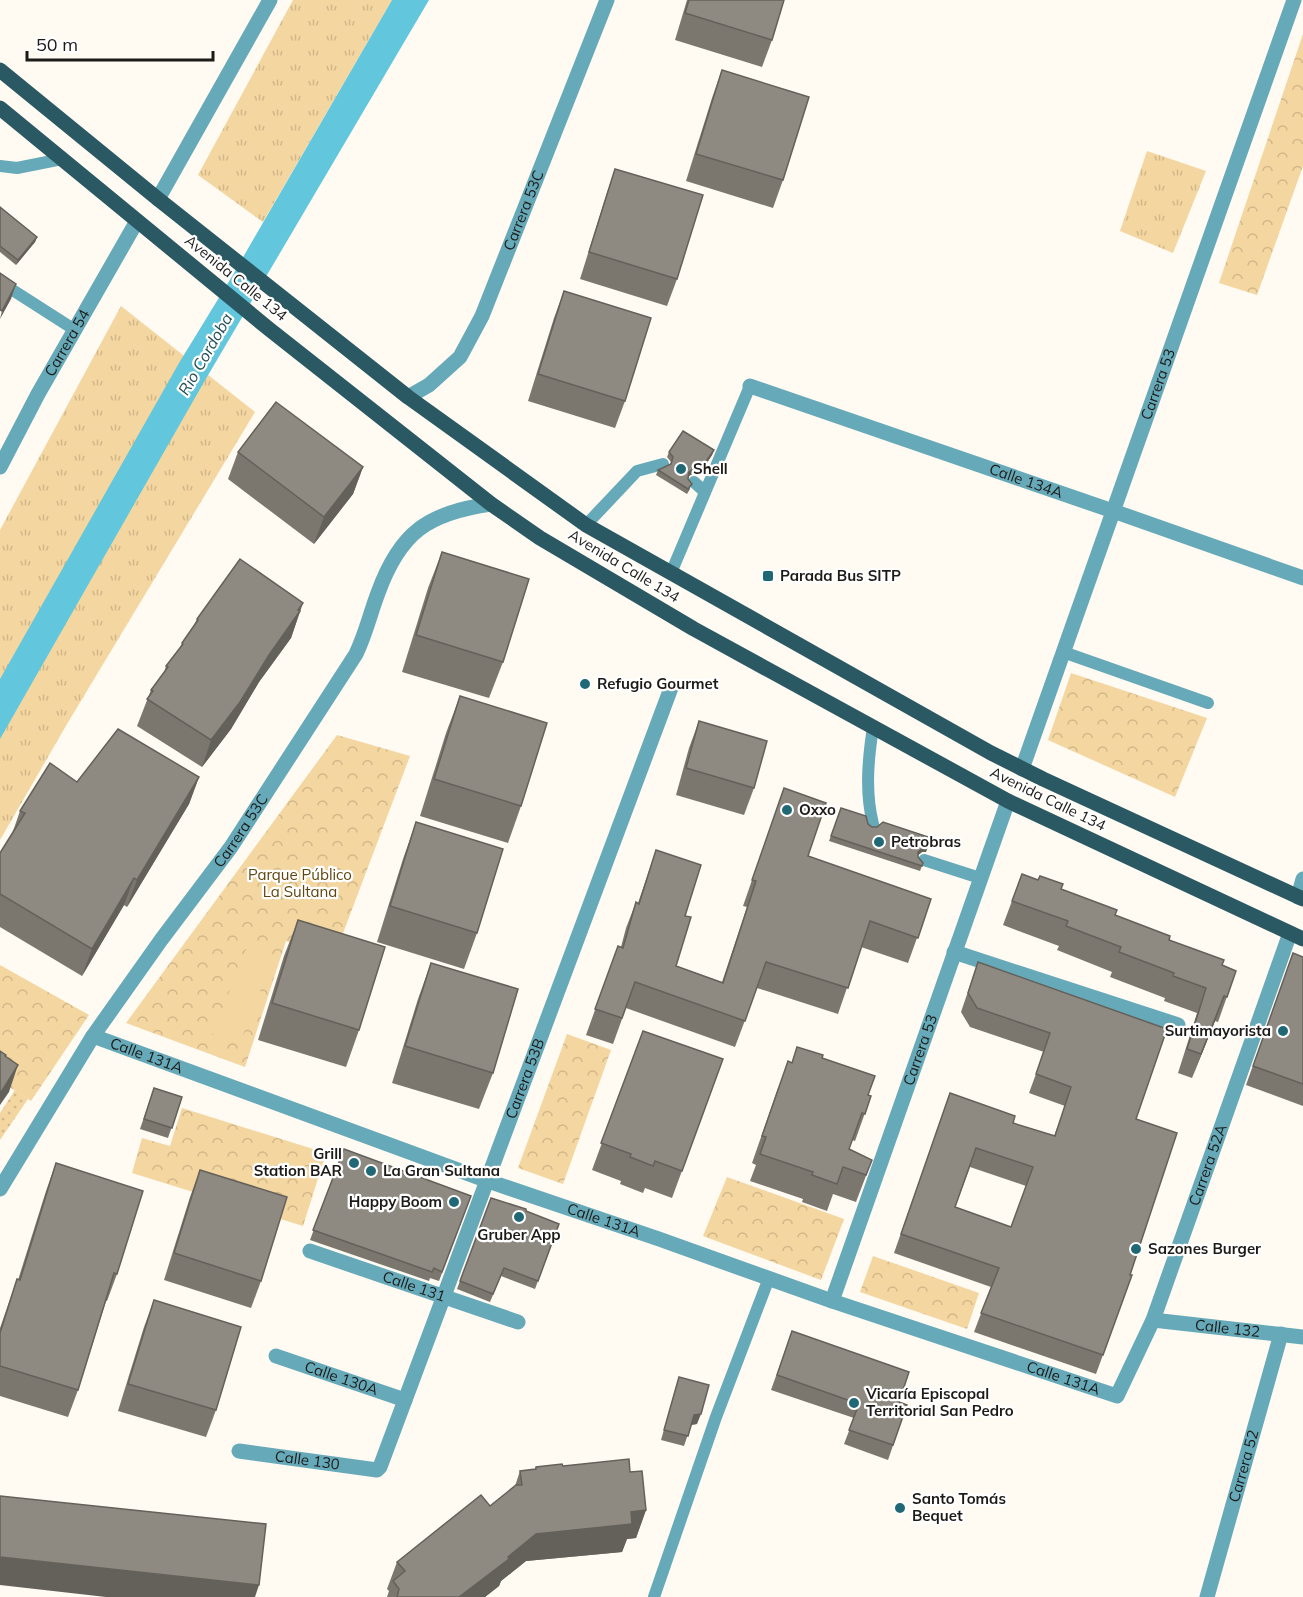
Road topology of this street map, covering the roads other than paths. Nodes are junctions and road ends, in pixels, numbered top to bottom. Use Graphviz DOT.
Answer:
graph roads {
  1 [pos="270,0"];
  2 [pos="607,0"];
  3 [pos="1294,0"];
  4 [pos="0,70"];
  5 [pos="0,108"];
  6 [pos="62,159"];
  7 [pos="0,166"];
  8 [pos="158,199"];
  9 [pos="137,221"];
  10 [pos="0,282"];
  11 [pos="75,330"];
  12 [pos="750,386"];
  13 [pos="408,397"];
  14 [pos="663,464"];
  15 [pos="0,467"];
  16 [pos="694,482"];
  17 [pos="705,492"];
  18 [pos="491,504"];
  19 [pos="1113,511"];
  20 [pos="586,525"];
  21 [pos="671,573"];
  22 [pos="1303,578"];
  23 [pos="1063,652"];
  24 [pos="671,688"];
  25 [pos="1208,703"];
  26 [pos="873,727"];
  27 [pos="1022,769"];
  28 [pos="1008,801"];
  29 [pos="873,824"];
  30 [pos="924,860"];
  31 [pos="980,878"];
  32 [pos="1303,879"];
  33 [pos="1301,898"];
  34 [pos="1296,936"];
  35 [pos="954,952"];
  36 [pos="1178,1025"];
  37 [pos="93,1036"];
  38 [pos="488,1182"];
  39 [pos="0,1189"];
  40 [pos="310,1251"];
  41 [pos="769,1278"];
  42 [pos="443,1296"];
  43 [pos="832,1301"];
  44 [pos="1153,1320"];
  45 [pos="518,1322"];
  46 [pos="1281,1334"];
  47 [pos="1303,1337"];
  48 [pos="276,1356"];
  49 [pos="1118,1396"];
  50 [pos="405,1400"];
  51 [pos="239,1451"];
  52 [pos="377,1470"];
  53 [pos="1207,1596"];
  54 [pos="654,1597"];
  1 -- 8 [label="street"];
  2 -- 13 [label="street, Carrera 53C"];
  3 -- 19 [label="street, Carrera 53"];
  4 -- 8 [label="main road, Avenida Calle 134"];
  5 -- 6 [label="main road, Avenida Calle 134"];
  6 -- 7 [label="lane"];
  6 -- 9 [label="main road, Avenida Calle 134"];
  8 -- 13 [label="main road, Avenida Calle 134"];
  9 -- 11 [label="street, Carrera 54"];
  9 -- 18 [label="main road, Avenida Calle 134"];
  10 -- 11 [label="lane"];
  11 -- 15 [label="street, Carrera 54"];
  12 -- 17 [label="lane"];
  12 -- 19 [label="street, Calle 134A"];
  13 -- 20 [label="main road, Avenida Calle 134"];
  14 -- 20 [label="lane"];
  16 -- 17 [label="lane"];
  17 -- 21 [label="lane"];
  18 -- 26 [label="main road, Avenida Calle 134"];
  18 -- 37 [label="street, Carrera 53C"];
  19 -- 22 [label="street, Calle 134A"];
  19 -- 23 [label="street, Carrera 53"];
  20 -- 21 [label="main road, Avenida Calle 134"];
  21 -- 27 [label="main road, Avenida Calle 134"];
  23 -- 25 [label="lane"];
  23 -- 27 [label="street, Carrera 53"];
  24 -- 38 [label="street, Carrera 53B"];
  26 -- 28 [label="main road, Avenida Calle 134"];
  26 -- 29 [label="lane"];
  27 -- 33 [label="main road, Avenida Calle 134"];
  28 -- 31 [label="street, Carrera 53"];
  28 -- 34 [label="main road, Avenida Calle 134"];
  30 -- 31 [label="lane"];
  31 -- 35 [label="street, Carrera 53"];
  32 -- 33 [label="street"];
  34 -- 44 [label="street, Carrera 52A"];
  35 -- 36 [label="street"];
  35 -- 43 [label="street, Carrera 53"];
  37 -- 38 [label="street, Calle 131A"];
  37 -- 39 [label="street, Carrera 53C"];
  38 -- 41 [label="street, Calle 131A"];
  38 -- 42 [label="street, Carrera 53B"];
  40 -- 42 [label="street, Calle 131"];
  41 -- 43 [label="street, Calle 131A"];
  41 -- 54 [label="lane"];
  42 -- 45 [label="street, Calle 131"];
  42 -- 50 [label="street, Carrera 53B"];
  43 -- 49 [label="street, Calle 131A"];
  44 -- 46 [label="street, Calle 132"];
  44 -- 49 [label="street, Carrera 52A"];
  46 -- 47 [label="street, Calle 132"];
  46 -- 53 [label="street, Carrera 52"];
  48 -- 50 [label="street, Calle 130A"];
  50 -- 52 [label="street, Carrera 53B"];
  51 -- 52 [label="street, Calle 130"];
}
